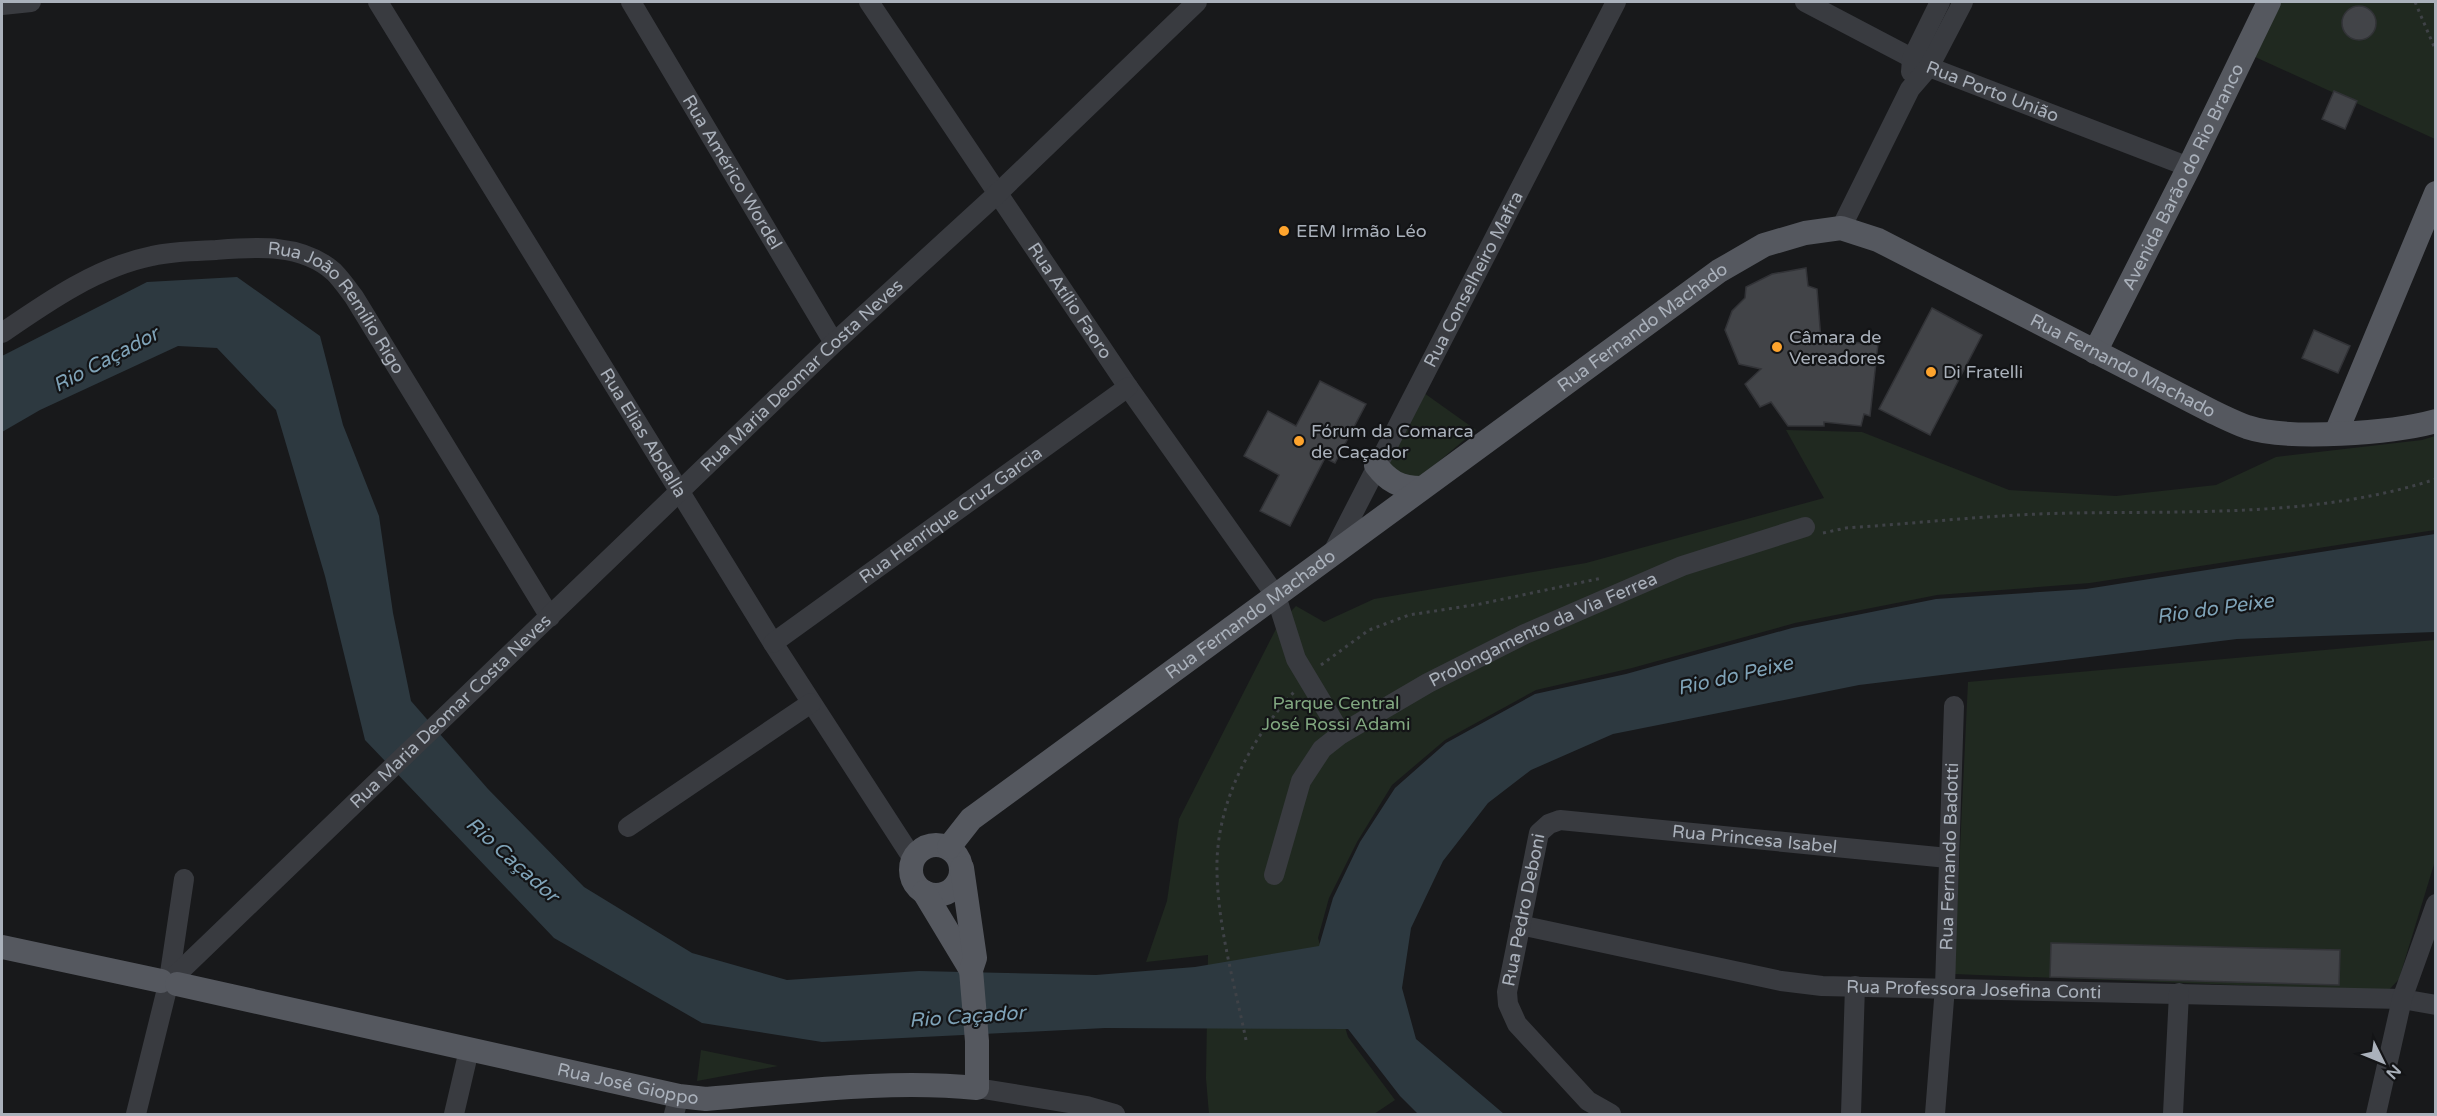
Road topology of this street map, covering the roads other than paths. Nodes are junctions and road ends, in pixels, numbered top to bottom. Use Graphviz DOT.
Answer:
graph roads {
  1 [pos="32,2"];
  2 [pos="378,2"];
  3 [pos="631,2"];
  4 [pos="869,2"];
  5 [pos="1197,2"];
  6 [pos="1616,2"];
  7 [pos="1804,2"];
  8 [pos="1940,2"];
  9 [pos="1963,2"];
  10 [pos="2269,2"];
  11 [pos="2,5"];
  12 [pos="1920,63"];
  13 [pos="2189,167"];
  14 [pos="2436,193"];
  15 [pos="997,194"];
  16 [pos="1841,228"];
  17 [pos="2,333"];
  18 [pos="834,343"];
  19 [pos="2095,352"];
  20 [pos="1128,387"];
  21 [pos="2436,421"];
  22 [pos="2336,433"];
  23 [pos="1376,465"];
  24 [pos="1421,488"];
  25 [pos="680,491"];
  26 [pos="1808,531"];
  27 [pos="1331,557"];
  28 [pos="1276,596"];
  29 [pos="550,617"];
  30 [pos="773,643"];
  31 [pos="811,703"];
  32 [pos="1954,706"];
  33 [pos="1341,734"];
  34 [pos="1560,820"];
  35 [pos="627,827"];
  36 [pos="949,847"];
  37 [pos="1948,858"];
  38 [pos="913,859"];
  39 [pos="962,868"];
  40 [pos="1274,875"];
  41 [pos="184,879"];
  42 [pos="924,892"];
  43 [pos="2436,904"];
  44 [pos="1520,925"];
  45 [pos="2,947"];
  46 [pos="971,971"];
  47 [pos="170,981"];
  48 [pos="1855,986"];
  49 [pos="1945,987"];
  50 [pos="2179,993"];
  51 [pos="2402,999"];
  52 [pos="2436,1005"];
  53 [pos="469,1050"];
  54 [pos="977,1088"];
  55 [pos="677,1105"];
  56 [pos="1084,1110"];
  57 [pos="136,1114"];
  58 [pos="454,1114"];
  59 [pos="1115,1114"];
  60 [pos="1611,1114"];
  61 [pos="1851,1114"];
  62 [pos="1935,1114"];
  63 [pos="2174,1114"];
  64 [pos="2376,1114"];
  1 -- 11 [label="street"];
  2 -- 25 [label="street, Rua Elias Abdalla"];
  3 -- 18 [label="street, Rua Américo Wordel"];
  4 -- 15 [label="street, Rua Atílio Faoro"];
  5 -- 15 [label="street, Rua Maria Deomar Costa Neves"];
  6 -- 23 [label="street, Rua Conselheiro Mafra"];
  7 -- 12 [label="street, Rua Porto União"];
  8 -- 12 [label="street"];
  9 -- 12 [label="street"];
  10 -- 13 [label="main road, Avenida Barão do Rio Branco"];
  12 -- 13 [label="street, Rua Porto União"];
  12 -- 16 [label="street"];
  13 -- 19 [label="main road, Avenida Barão do Rio Branco"];
  14 -- 22 [label="main road"];
  15 -- 18 [label="street, Rua Maria Deomar Costa Neves"];
  15 -- 20 [label="street, Rua Atílio Faoro"];
  16 -- 19 [label="main road, Rua Fernando Machado"];
  16 -- 24 [label="main road, Rua Fernando Machado"];
  17 -- 29 [label="street, Rua João Remílio Rigo"];
  18 -- 25 [label="street, Rua Maria Deomar Costa Neves"];
  19 -- 22 [label="main road, Rua Fernando Machado"];
  20 -- 28 [label="street, Rua Atílio Faoro"];
  20 -- 30 [label="street, Rua Henrique Cruz Garcia"];
  21 -- 22 [label="main road, Rua Fernando Machado"];
  23 -- 24 [label="main road"];
  23 -- 27 [label="street, Rua Conselheiro Mafra"];
  24 -- 27 [label="main road, Rua Fernando Machado"];
  25 -- 29 [label="street, Rua Maria Deomar Costa Neves"];
  25 -- 30 [label="street, Rua Elias Abdalla"];
  26 -- 33 [label="street, Prolongamento da Via Ferrea"];
  27 -- 28 [label="main road, Rua Fernando Machado"];
  28 -- 33 [label="street, Rua Atílio Faoro"];
  28 -- 36 [label="main road, Rua Fernando Machado"];
  29 -- 47 [label="street, Rua Maria Deomar Costa Neves"];
  30 -- 31 [label="street, Rua Elias Abdalla"];
  31 -- 35 [label="street"];
  31 -- 38 [label="street, Rua Elias Abdalla"];
  32 -- 37 [label="street, Rua Fernando Badotti"];
  33 -- 40 [label="street, Prolongamento da Via Ferrea"];
  34 -- 37 [label="street, Rua Princesa Isabel"];
  34 -- 44 [label="street, Rua Pedro Deboni"];
  36 -- 38 [label="main road"];
  36 -- 39 [label="main road"];
  37 -- 49 [label="street, Rua Fernando Badotti"];
  38 -- 42 [label="main road"];
  39 -- 42 [label="main road"];
  39 -- 46 [label="main road"];
  41 -- 47 [label="street"];
  42 -- 46 [label="main road"];
  43 -- 51 [label="street"];
  44 -- 48 [label="street, Rua Professora Josefina Conti"];
  44 -- 60 [label="street, Rua Pedro Deboni"];
  45 -- 47 [label="main road, Rua José Gioppo"];
  46 -- 54 [label="main road"];
  47 -- 53 [label="main road, Rua José Gioppo"];
  47 -- 57 [label="street"];
  48 -- 49 [label="street, Rua Professora Josefina Conti"];
  48 -- 61 [label="street"];
  49 -- 50 [label="street, Rua Professora Josefina Conti"];
  49 -- 62 [label="street, Rua Fernando Badotti"];
  50 -- 51 [label="street, Rua Professora Josefina Conti"];
  50 -- 63 [label="street"];
  51 -- 52 [label="street, Rua Professora Josefina Conti"];
  51 -- 64 [label="street"];
  53 -- 55 [label="main road, Rua José Gioppo"];
  53 -- 58 [label="street"];
  54 -- 55 [label="main road, Rua José Gioppo"];
  54 -- 56 [label="street, Rua José Gioppo"];
  56 -- 59 [label="street, Rua José Gioppo"];
}
